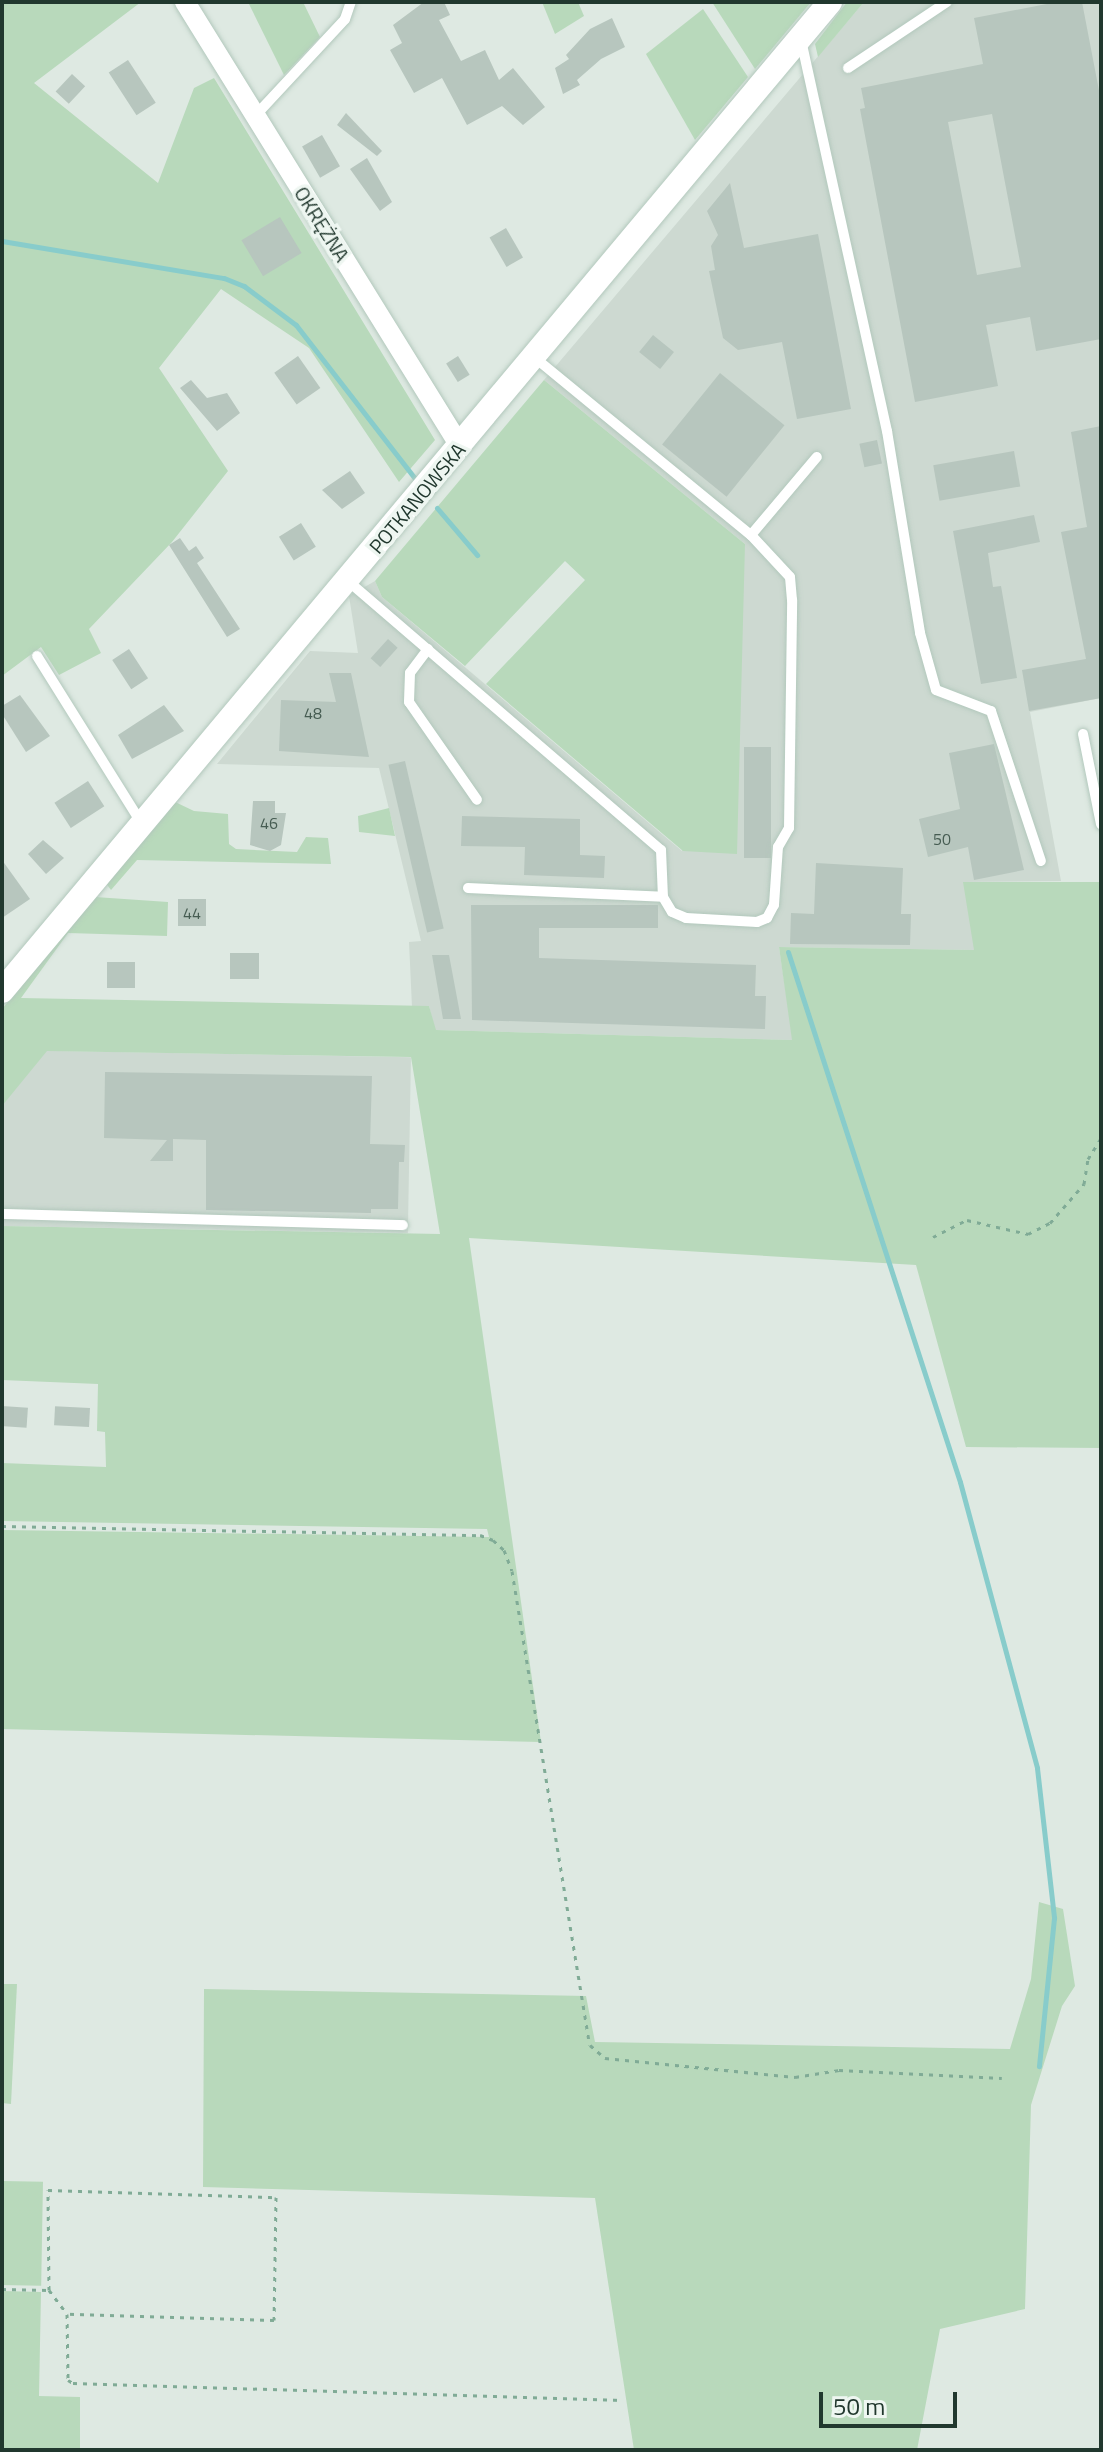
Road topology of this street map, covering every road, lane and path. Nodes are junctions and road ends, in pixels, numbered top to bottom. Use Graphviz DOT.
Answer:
graph roads {
  1 [pos="185,2"];
  2 [pos="351,2"];
  3 [pos="830,2"];
  4 [pos="947,2"];
  5 [pos="800,38"];
  6 [pos="848,68"];
  7 [pos="255,116"];
  8 [pos="534,357"];
  9 [pos="460,446"];
  10 [pos="817,457"];
  11 [pos="751,535"];
  12 [pos="348,581"];
  13 [pos="428,649"];
  14 [pos="37,656"];
  15 [pos="1083,734"];
  16 [pos="477,800"];
  17 [pos="1101,824"];
  18 [pos="142,825"];
  19 [pos="1041,861"];
  20 [pos="468,888"];
  21 [pos="663,897"];
  22 [pos="2,991"];
  23 [pos="1101,1138"];
  24 [pos="2,1214"];
  25 [pos="403,1225"];
  26 [pos="933,1237"];
  27 [pos="2,1526"];
  28 [pos="1002,2078"];
  29 [pos="2,2289"];
  30 [pos="49,2290"];
  31 [pos="67,2314"];
  32 [pos="623,2400"];
  1 -- 7 [label="street, OKRĘŻNA"];
  2 -- 7 [label="lane"];
  3 -- 5 [label="street, POTKANOWSKA"];
  4 -- 6 [label="lane"];
  5 -- 8 [label="street, POTKANOWSKA"];
  5 -- 19 [label="lane"];
  7 -- 9 [label="street, OKRĘŻNA"];
  8 -- 9 [label="street, POTKANOWSKA"];
  8 -- 11 [label="lane"];
  9 -- 12 [label="street, POTKANOWSKA"];
  10 -- 11 [label="lane"];
  11 -- 21 [label="lane"];
  12 -- 13 [label="lane"];
  12 -- 18 [label="street, POTKANOWSKA"];
  13 -- 16 [label="lane"];
  13 -- 21 [label="lane"];
  14 -- 18 [label="lane"];
  15 -- 17 [label="lane"];
  18 -- 22 [label="street, POTKANOWSKA"];
  20 -- 21 [label="lane"];
  23 -- 26 [label="path"];
  24 -- 25 [label="lane"];
  27 -- 28 [label="path"];
  29 -- 30 [label="path"];
  30 -- 31 [label="path"];
  30 -- 31 [label="path"];
  31 -- 32 [label="path"];
}
